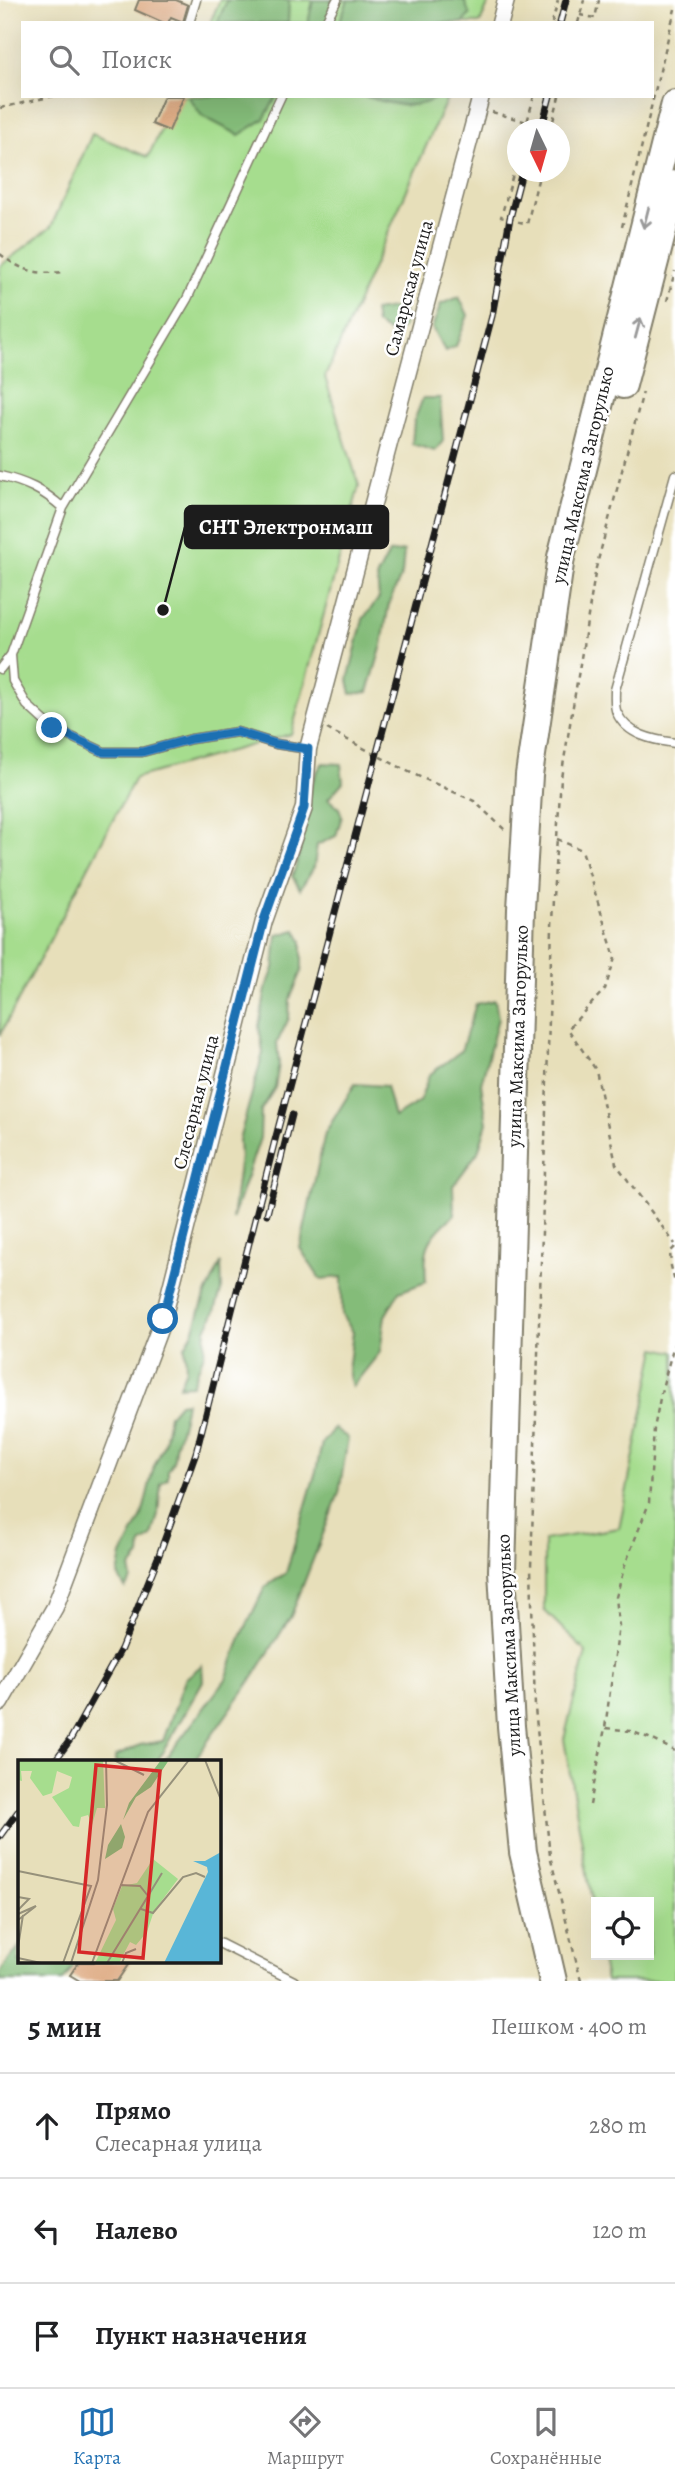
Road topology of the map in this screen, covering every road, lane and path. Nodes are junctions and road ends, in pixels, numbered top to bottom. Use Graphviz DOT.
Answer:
graph roads {
  1 [pos="196,0"];
  2 [pos="337,0"];
  3 [pos="506,0"];
  4 [pos="558,0"];
  5 [pos="584,0"];
  6 [pos="599,0"];
  7 [pos="582,15"];
  8 [pos="190,21"];
  9 [pos="326,21"];
  10 [pos="501,21"];
  11 [pos="553,21"];
  12 [pos="579,21"];
  13 [pos="45,98"];
  14 [pos="280,98"];
  15 [pos="533,98"];
  16 [pos="559,98"];
  17 [pos="480,102"];
  18 [pos="675,104"];
  19 [pos="0,108"];
  20 [pos="520,119"];
  21 [pos="528,119"];
  22 [pos="554,119"];
  23 [pos="510,182"];
  24 [pos="538,182"];
  25 [pos="675,184"];
  26 [pos="0,254"];
  27 [pos="675,271"];
  28 [pos="62,272"];
  29 [pos="664,312"];
  30 [pos="643,393"];
  31 [pos="675,475"];
  32 [pos="0,476"];
  33 [pos="378,491"];
  34 [pos="63,508"];
  35 [pos="11,655"];
  36 [pos="0,669"];
  37 [pos="315,723"];
  38 [pos="675,743"];
  39 [pos="308,749"];
  40 [pos="510,835"];
  41 [pos="557,839"];
  42 [pos="675,1245"];
  43 [pos="675,1283"];
  44 [pos="675,1341"];
  45 [pos="0,1703"];
  46 [pos="605,1728"];
  47 [pos="675,1751"];
  48 [pos="590,1805"];
  49 [pos="220,1944"];
  50 [pos="294,1981"];
  51 [pos="553,1981"];
  52 [pos="564,1981"];
  53 [pos="581,1981"];
  1 -- 8 [label="lane"];
  2 -- 9 [label="lane"];
  3 -- 10 [label="street"];
  4 -- 11 [label="path"];
  5 -- 7 [label="path"];
  6 -- 7 [label="path"];
  7 -- 12 [label="path"];
  13 -- 19 [label="path"];
  14 -- 34 [label="lane"];
  15 -- 21 [label="path"];
  16 -- 22 [label="path"];
  17 -- 20 [label="path"];
  17 -- 33 [label="street, Самарская улица"];
  18 -- 51 [label="main road, улица Максима Загорулько, one-way"];
  23 -- 24 [label="path"];
  52 -- 25 [label="main road, улица Максима Загорулько, one-way"];
  26 -- 28 [label="path"];
  27 -- 29 [label="path"];
  30 -- 41 [label="path"];
  31 -- 38 [label="lane"];
  32 -- 34 [label="lane"];
  33 -- 37 [label="street, Слесарная улица"];
  34 -- 35 [label="lane"];
  35 -- 36 [label="lane"];
  35 -- 39 [label="lane"];
  37 -- 39 [label="street, Слесарная улица"];
  37 -- 40 [label="path"];
  39 -- 45 [label="street, Слесарная улица"];
  41 -- 42 [label="path"];
  41 -- 53 [label="path"];
  42 -- 43 [label="path"];
  44 -- 46 [label="path"];
  46 -- 47 [label="path"];
  46 -- 48 [label="path"];
  49 -- 50 [label="lane"];
}
